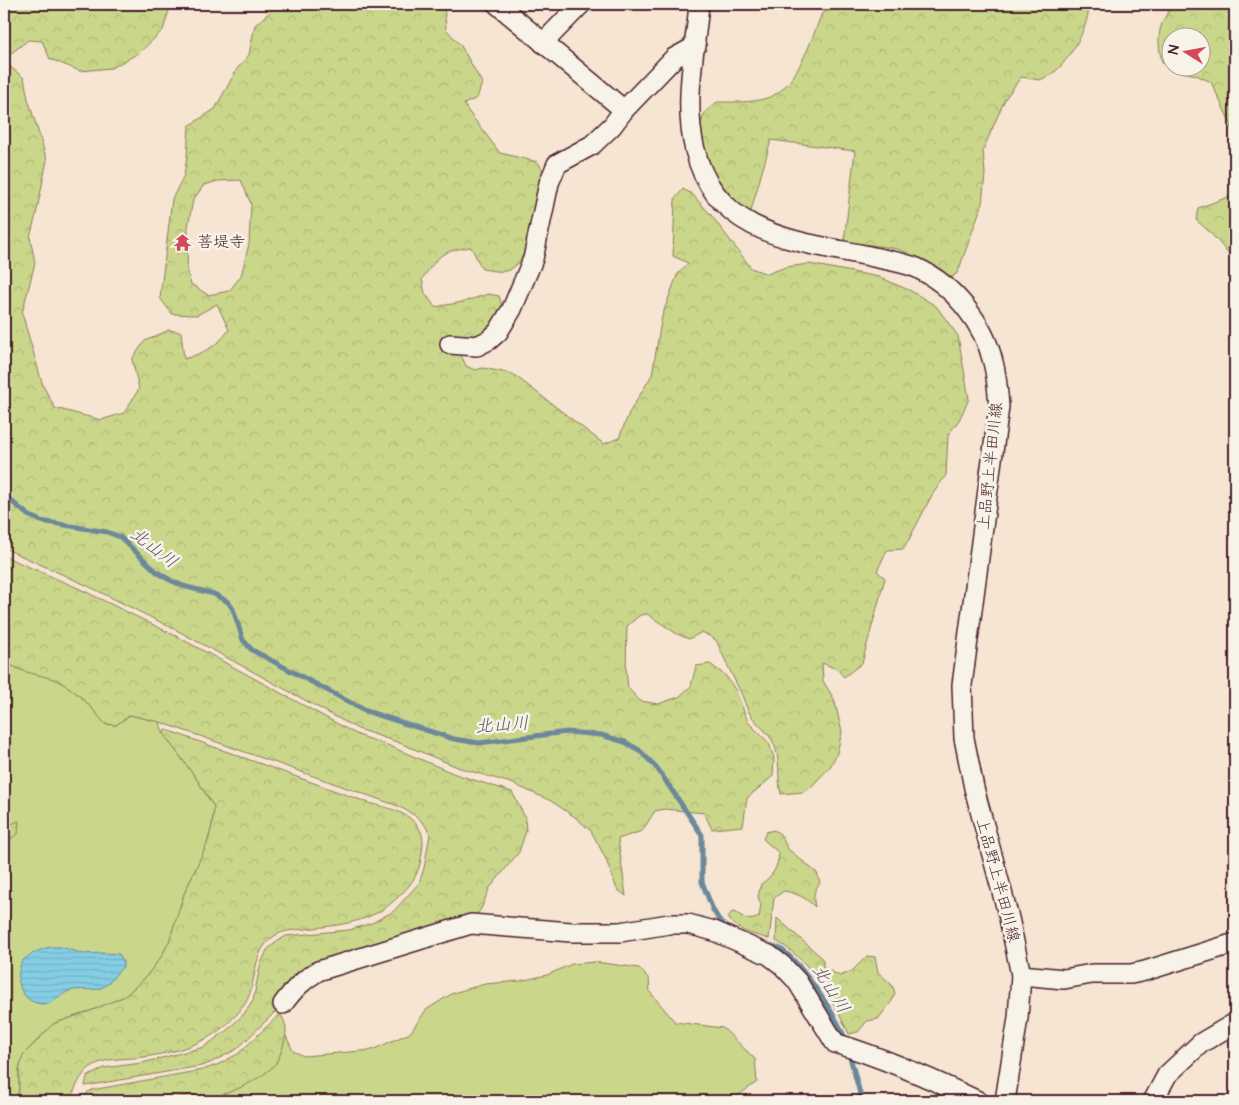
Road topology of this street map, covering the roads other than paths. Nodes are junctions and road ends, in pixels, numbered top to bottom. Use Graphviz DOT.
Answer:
graph roads {
  1 [pos="497,4"];
  2 [pos="580,4"];
  3 [pos="699,4"];
  4 [pos="544,43"];
  5 [pos="696,46"];
  6 [pos="624,110"];
  7 [pos="450,344"];
  8 [pos="1235,943"];
  9 [pos="1022,975"];
  10 [pos="284,1004"];
  11 [pos="1235,1023"];
  12 [pos="978,1101"];
  13 [pos="1005,1101"];
  14 [pos="1153,1101"];
  1 -- 4 [label="street"];
  2 -- 4 [label="street"];
  3 -- 5 [label="street, 上品野上半田川線"];
  4 -- 6 [label="street"];
  5 -- 6 [label="street"];
  5 -- 9 [label="street, 上品野上半田川線"];
  6 -- 7 [label="street"];
  8 -- 9 [label="street"];
  9 -- 13 [label="street, 上品野上半田川線"];
  10 -- 12 [label="street"];
  11 -- 14 [label="street"];
}
